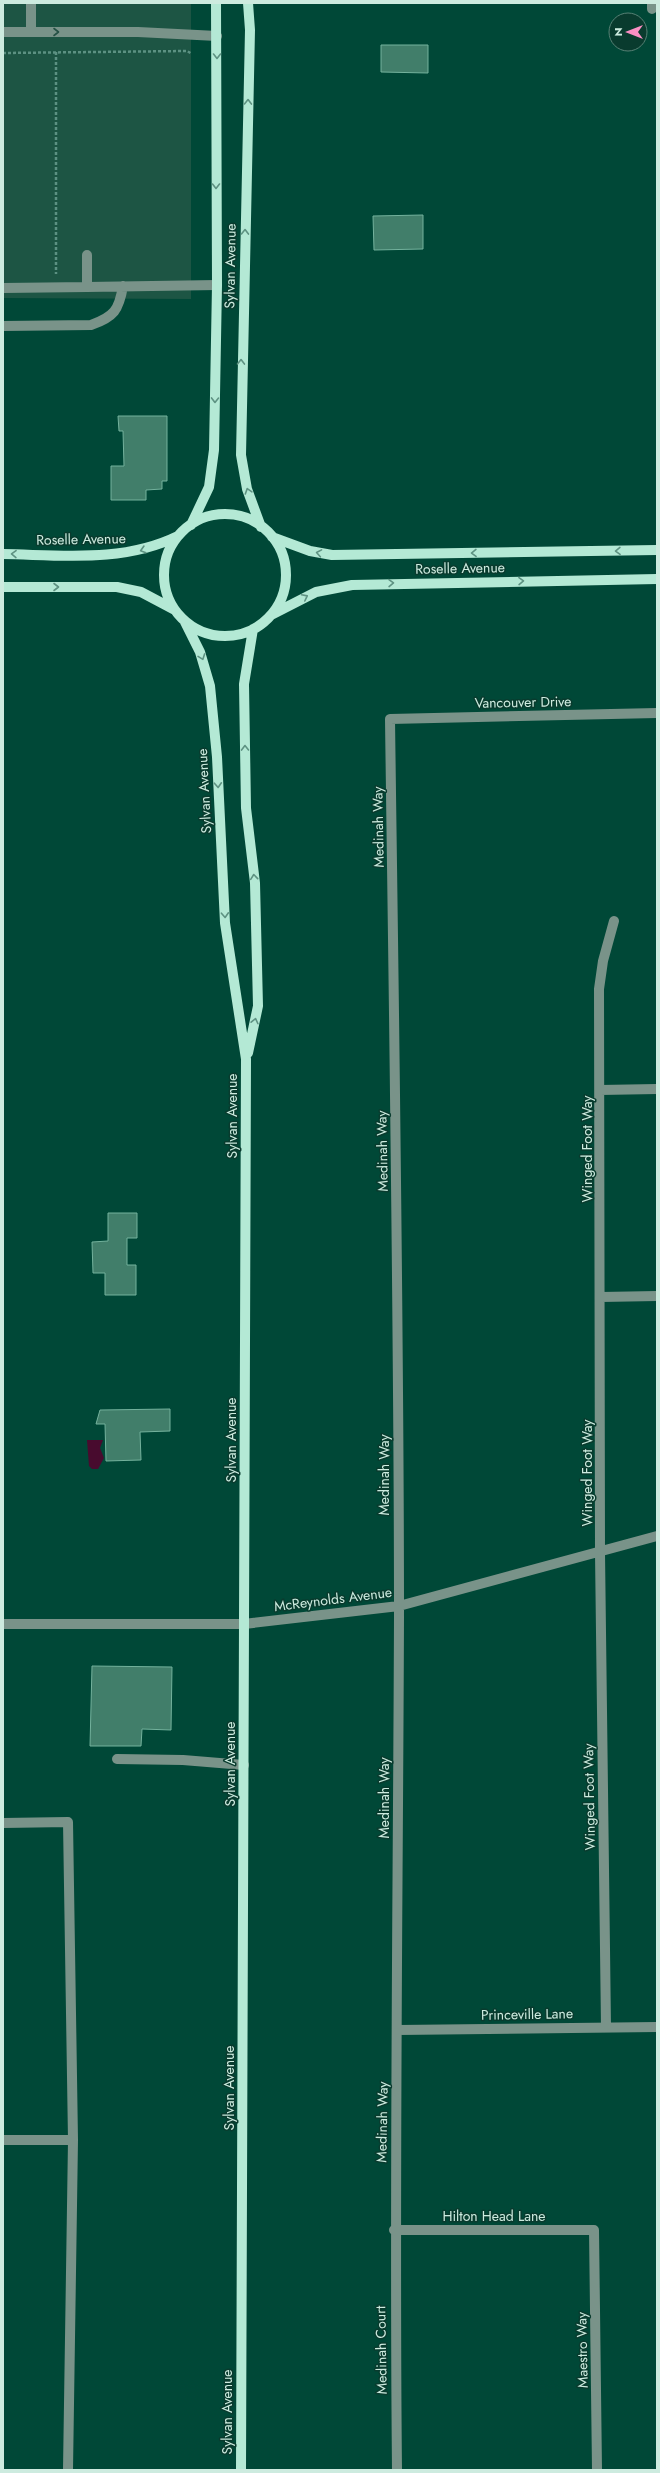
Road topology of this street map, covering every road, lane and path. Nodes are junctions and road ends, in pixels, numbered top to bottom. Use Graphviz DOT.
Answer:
graph roads {
  1 [pos="31,3"];
  2 [pos="216,3"];
  3 [pos="248,3"];
  4 [pos="3,32"];
  5 [pos="31,32"];
  6 [pos="217,36"];
  7 [pos="56,52"];
  8 [pos="3,53"];
  9 [pos="192,54"];
  10 [pos="87,255"];
  11 [pos="49,276"];
  12 [pos="123,286"];
  13 [pos="217,286"];
  14 [pos="88,287"];
  15 [pos="3,288"];
  16 [pos="3,326"];
  17 [pos="191,525"];
  18 [pos="261,527"];
  19 [pos="179,535"];
  20 [pos="272,537"];
  21 [pos="657,550"];
  22 [pos="3,554"];
  23 [pos="657,579"];
  24 [pos="3,587"];
  25 [pos="175,610"];
  26 [pos="271,615"];
  27 [pos="185,622"];
  28 [pos="253,629"];
  29 [pos="657,713"];
  30 [pos="390,719"];
  31 [pos="614,921"];
  32 [pos="246,1059"];
  33 [pos="657,1089"];
  34 [pos="600,1090"];
  35 [pos="601,1296"];
  36 [pos="657,1296"];
  37 [pos="657,1536"];
  38 [pos="600,1553"];
  39 [pos="398,1606"];
  40 [pos="3,1624"];
  41 [pos="244,1624"];
  42 [pos="117,1759"];
  43 [pos="244,1765"];
  44 [pos="3,1823"];
  45 [pos="606,2027"];
  46 [pos="657,2027"];
  47 [pos="398,2030"];
  48 [pos="3,2140"];
  49 [pos="73,2140"];
  50 [pos="394,2230"];
  51 [pos="594,2230"];
  52 [pos="68,2470"];
  53 [pos="241,2470"];
  54 [pos="397,2470"];
  55 [pos="597,2470"];
  1 -- 5 [label="street"];
  2 -- 6 [label="main road, Sylvan Avenue"];
  18 -- 3 [label="main road, Sylvan Avenue, one-way"];
  4 -- 5 [label="street"];
  5 -- 6 [label="street, one-way"];
  6 -- 13 [label="main road, Sylvan Avenue, one-way"];
  7 -- 8 [label="path"];
  7 -- 9 [label="path"];
  7 -- 11 [label="path"];
  10 -- 14 [label="street"];
  12 -- 13 [label="street"];
  12 -- 14 [label="street"];
  12 -- 16 [label="street"];
  13 -- 17 [label="main road, Sylvan Avenue, one-way"];
  14 -- 15 [label="street"];
  17 -- 18 [label="main road"];
  17 -- 19 [label="main road"];
  18 -- 20 [label="main road"];
  19 -- 22 [label="main road, Roselle Avenue, one-way"];
  19 -- 25 [label="main road"];
  21 -- 20 [label="main road, Roselle Avenue, one-way"];
  20 -- 26 [label="main road"];
  26 -- 23 [label="main road, Roselle Avenue, one-way"];
  24 -- 25 [label="main road, one-way"];
  25 -- 27 [label="main road"];
  26 -- 28 [label="main road"];
  27 -- 28 [label="main road"];
  27 -- 32 [label="main road, Sylvan Avenue, one-way"];
  32 -- 28 [label="main road, Sylvan Avenue, one-way"];
  29 -- 30 [label="street, Vancouver Drive"];
  30 -- 39 [label="street, Medinah Way"];
  31 -- 34 [label="street, Winged Foot Way"];
  32 -- 41 [label="main road, Sylvan Avenue"];
  33 -- 34 [label="street"];
  34 -- 35 [label="street, Winged Foot Way"];
  35 -- 36 [label="street"];
  35 -- 38 [label="street, Winged Foot Way"];
  37 -- 38 [label="street, McReynolds Avenue"];
  38 -- 39 [label="street, McReynolds Avenue"];
  38 -- 45 [label="street, Winged Foot Way"];
  39 -- 41 [label="street, McReynolds Avenue"];
  39 -- 47 [label="street, Medinah Way"];
  40 -- 41 [label="street, McReynolds Avenue"];
  41 -- 43 [label="main road, Sylvan Avenue"];
  42 -- 43 [label="street"];
  43 -- 53 [label="main road, Sylvan Avenue"];
  44 -- 49 [label="street"];
  45 -- 46 [label="street, Princeville Lane"];
  45 -- 47 [label="street, Princeville Lane"];
  47 -- 50 [label="street, Medinah Way"];
  48 -- 49 [label="street"];
  49 -- 52 [label="street"];
  50 -- 51 [label="street, Hilton Head Lane"];
  50 -- 54 [label="street, Medinah Court"];
  51 -- 55 [label="street, Maestro Way"];
}
